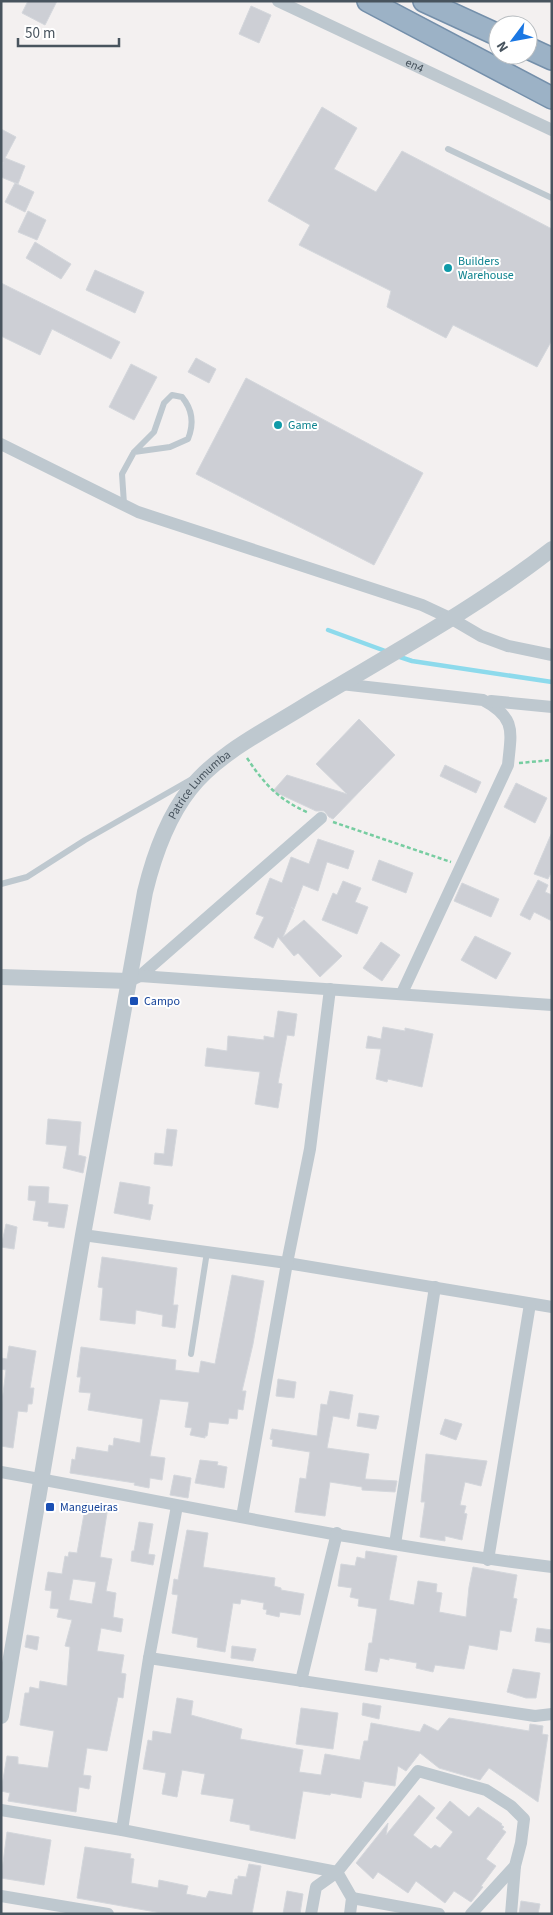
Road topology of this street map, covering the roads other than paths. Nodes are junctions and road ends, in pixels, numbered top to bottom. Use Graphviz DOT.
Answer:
graph roads {
  1 [pos="278,1"];
  2 [pos="368,1"];
  3 [pos="424,1"];
  4 [pos="488,30"];
  5 [pos="538,53"];
  6 [pos="552,59"];
  7 [pos="552,98"];
  8 [pos="552,130"];
  9 [pos="448,149"];
  10 [pos="552,198"];
  11 [pos="1,444"];
  12 [pos="134,452"];
  13 [pos="124,504"];
  14 [pos="552,550"];
  15 [pos="452,618"];
  16 [pos="552,656"];
  17 [pos="341,684"];
  18 [pos="483,700"];
  19 [pos="552,707"];
  20 [pos="210,768"];
  21 [pos="321,818"];
  22 [pos="1,884"];
  23 [pos="1,977"];
  24 [pos="135,979"];
  25 [pos="330,989"];
  26 [pos="402,993"];
  27 [pos="552,1005"];
  28 [pos="84,1235"];
  29 [pos="206,1252"];
  30 [pos="287,1263"];
  31 [pos="435,1288"];
  32 [pos="530,1304"];
  33 [pos="552,1307"];
  34 [pos="191,1354"];
  35 [pos="1,1472"];
  36 [pos="41,1479"];
  37 [pos="177,1506"];
  38 [pos="242,1517"];
  39 [pos="337,1533"];
  40 [pos="396,1544"];
  41 [pos="488,1560"];
  42 [pos="552,1567"];
  43 [pos="149,1658"];
  44 [pos="301,1681"];
  45 [pos="552,1714"];
  46 [pos="1,1716"];
  47 [pos="1,1810"];
  48 [pos="122,1830"];
  49 [pos="515,1866"];
  50 [pos="337,1872"];
  51 [pos="1,1896"];
  52 [pos="352,1898"];
  53 [pos="108,1914"];
  54 [pos="311,1914"];
  55 [pos="350,1914"];
  56 [pos="439,1914"];
  57 [pos="471,1914"];
  58 [pos="511,1914"];
  1 -- 8 [label="street, en4"];
  2 -- 7 [label="highway"];
  3 -- 4 [label="highway"];
  5 -- 6 [label="highway"];
  9 -- 10 [label="lane"];
  11 -- 13 [label="street"];
  12 -- 12 [label="lane"];
  12 -- 13 [label="lane"];
  13 -- 15 [label="street"];
  14 -- 15 [label="street"];
  15 -- 16 [label="street"];
  15 -- 17 [label="street, Patrice Lumumba"];
  17 -- 18 [label="street"];
  17 -- 20 [label="street, Patrice Lumumba"];
  18 -- 19 [label="street"];
  18 -- 26 [label="street"];
  20 -- 22 [label="lane"];
  20 -- 24 [label="street, Patrice Lumumba"];
  21 -- 24 [label="street"];
  23 -- 24 [label="street"];
  24 -- 25 [label="street"];
  24 -- 28 [label="street, Patrice Lumumba"];
  25 -- 26 [label="street"];
  25 -- 30 [label="street"];
  26 -- 27 [label="street"];
  28 -- 29 [label="street"];
  28 -- 36 [label="street, Patrice Lumumba"];
  29 -- 30 [label="street"];
  29 -- 34 [label="lane"];
  30 -- 31 [label="street"];
  30 -- 38 [label="street"];
  31 -- 32 [label="street"];
  31 -- 40 [label="street"];
  32 -- 33 [label="street"];
  32 -- 41 [label="street"];
  35 -- 36 [label="street"];
  36 -- 37 [label="street"];
  36 -- 46 [label="street, Patrice Lumumba"];
  37 -- 38 [label="street"];
  37 -- 43 [label="street"];
  38 -- 39 [label="street"];
  39 -- 40 [label="street"];
  39 -- 44 [label="street"];
  40 -- 41 [label="street"];
  41 -- 42 [label="street"];
  43 -- 44 [label="street"];
  43 -- 48 [label="street"];
  44 -- 45 [label="street"];
  47 -- 48 [label="street"];
  48 -- 50 [label="street"];
  49 -- 50 [label="street"];
  49 -- 57 [label="street"];
  49 -- 58 [label="street"];
  50 -- 52 [label="street"];
  50 -- 54 [label="street"];
  51 -- 53 [label="street"];
  52 -- 55 [label="street"];
  52 -- 56 [label="street"];
}
